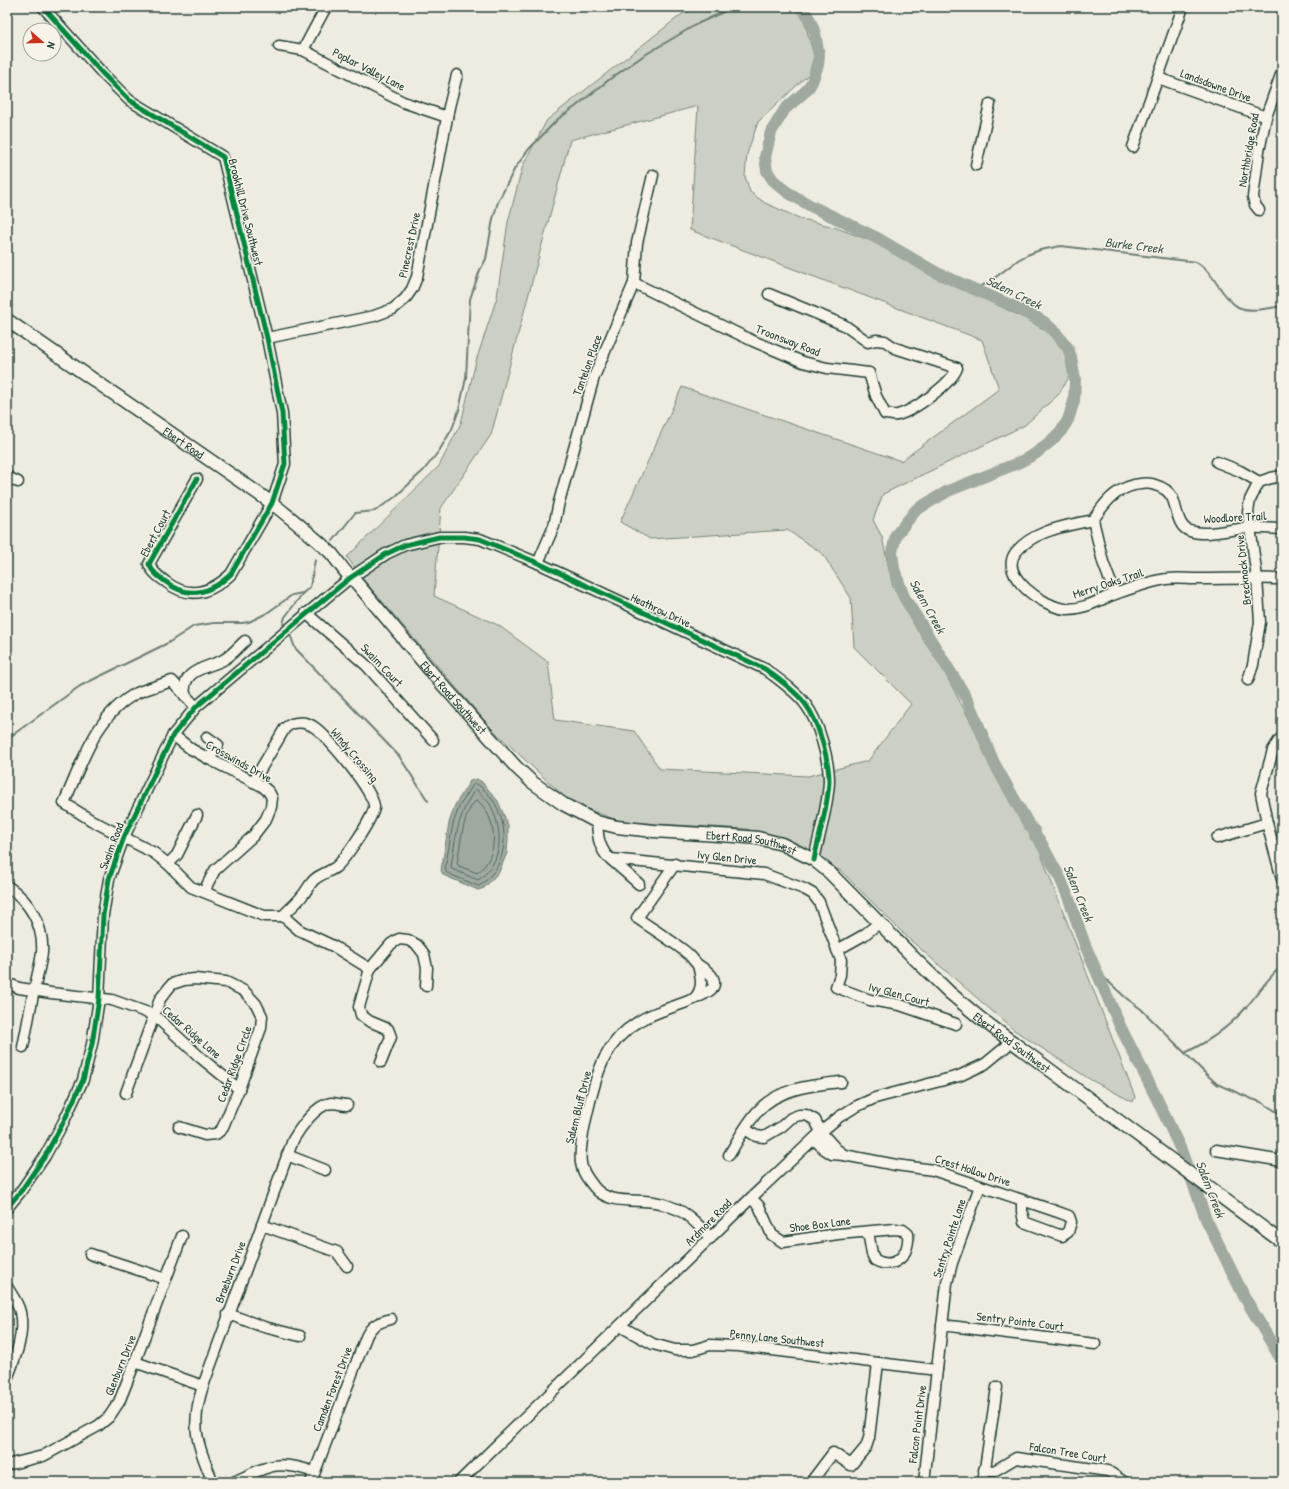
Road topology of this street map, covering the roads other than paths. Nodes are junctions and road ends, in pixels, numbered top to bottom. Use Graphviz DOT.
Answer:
graph roads {
  1 [pos="43,7"];
  2 [pos="326,7"];
  3 [pos="1183,7"];
  4 [pos="279,46"];
  5 [pos="303,50"];
  6 [pos="1282,72"];
  7 [pos="457,75"];
  8 [pos="1158,78"];
  9 [pos="990,104"];
  10 [pos="447,117"];
  11 [pos="1266,117"];
  12 [pos="1133,147"];
  13 [pos="976,165"];
  14 [pos="653,175"];
  15 [pos="1259,210"];
  16 [pos="634,283"];
  17 [pos="769,294"];
  18 [pos="7,320"];
  19 [pos="267,338"];
  20 [pos="1217,462"];
  21 [pos="1282,476"];
  22 [pos="7,477"];
  23 [pos="197,479"];
  24 [pos="18,482"];
  25 [pos="1259,482"];
  26 [pos="272,503"];
  27 [pos="1093,520"];
  28 [pos="1251,528"];
  29 [pos="1282,529"];
  30 [pos="538,564"];
  31 [pos="350,578"];
  32 [pos="1258,578"];
  33 [pos="1282,579"];
  34 [pos="1115,594"];
  35 [pos="328,596"];
  36 [pos="306,614"];
  37 [pos="245,641"];
  38 [pos="1248,680"];
  39 [pos="185,696"];
  40 [pos="196,707"];
  41 [pos="173,734"];
  42 [pos="207,737"];
  43 [pos="1282,738"];
  44 [pos="433,740"];
  45 [pos="209,759"];
  46 [pos="253,782"];
  47 [pos="198,814"];
  48 [pos="597,822"];
  49 [pos="1267,823"];
  50 [pos="124,837"];
  51 [pos="1217,838"];
  52 [pos="611,859"];
  53 [pos="814,860"];
  54 [pos="168,864"];
  55 [pos="675,864"];
  56 [pos="1282,879"];
  57 [pos="640,884"];
  58 [pos="7,886"];
  59 [pos="206,892"];
  60 [pos="283,916"];
  61 [pos="879,923"];
  62 [pos="838,950"];
  63 [pos="370,969"];
  64 [pos="7,983"];
  65 [pos="426,986"];
  66 [pos="836,988"];
  67 [pos="34,990"];
  68 [pos="99,999"];
  69 [pos="154,1014"];
  70 [pos="956,1024"];
  71 [pos="1013,1041"];
  72 [pos="23,1047"];
  73 [pos="381,1062"];
  74 [pos="841,1082"];
  75 [pos="239,1089"];
  76 [pos="126,1093"];
  77 [pos="347,1105"];
  78 [pos="179,1127"];
  79 [pos="745,1129"];
  80 [pos="818,1136"];
  81 [pos="1216,1150"];
  82 [pos="729,1155"];
  83 [pos="288,1156"];
  84 [pos="1282,1161"];
  85 [pos="325,1170"];
  86 [pos="980,1186"];
  87 [pos="751,1198"];
  88 [pos="1022,1200"];
  89 [pos="7,1208"];
  90 [pos="262,1225"];
  91 [pos="868,1232"];
  92 [pos="182,1236"];
  93 [pos="711,1238"];
  94 [pos="1282,1240"];
  95 [pos="90,1254"];
  96 [pos="347,1266"];
  97 [pos="166,1278"];
  98 [pos="7,1287"];
  99 [pos="228,1314"];
  100 [pos="391,1319"];
  101 [pos="942,1325"];
  102 [pos="620,1326"];
  103 [pos="300,1336"];
  104 [pos="1095,1344"];
  105 [pos="135,1362"];
  106 [pos="878,1363"];
  107 [pos="937,1370"];
  108 [pos="7,1379"];
  109 [pos="203,1386"];
  110 [pos="997,1387"];
  111 [pos="7,1464"];
  112 [pos="984,1470"];
  113 [pos="314,1472"];
  114 [pos="213,1482"];
  115 [pos="234,1482"];
  116 [pos="310,1482"];
  117 [pos="459,1482"];
  118 [pos="811,1482"];
  119 [pos="924,1482"];
  120 [pos="983,1482"];
  121 [pos="1124,1482"];
  1 -- 19 [label="street, Brookhill Drive Southwest"];
  2 -- 5 [label="street"];
  3 -- 8 [label="street"];
  4 -- 5 [label="street, Poplar Valley Lane"];
  5 -- 10 [label="street, Poplar Valley Lane"];
  6 -- 11 [label="street, Northbridge Road"];
  7 -- 10 [label="street, Pinecrest Drive"];
  8 -- 11 [label="street, Landsdowne Drive"];
  8 -- 12 [label="street"];
  9 -- 13 [label="street"];
  10 -- 19 [label="street, Pinecrest Drive"];
  11 -- 15 [label="street, Northbridge Road"];
  14 -- 16 [label="street, Tantelon Place"];
  16 -- 17 [label="street, Troonsway Road"];
  16 -- 30 [label="street, Tantelon Place"];
  18 -- 26 [label="main road, Ebert Road"];
  19 -- 26 [label="street, Brookhill Drive Southwest"];
  20 -- 25 [label="street"];
  21 -- 25 [label="street"];
  22 -- 24 [label="street"];
  23 -- 26 [label="street, Ebert Court"];
  25 -- 28 [label="street, Brecknock Drive"];
  26 -- 31 [label="main road, Ebert Road"];
  27 -- 28 [label="street, Woodlore Trail"];
  27 -- 34 [label="street"];
  27 -- 34 [label="street, Merry Oaks Trail"];
  28 -- 29 [label="street, Woodlore Trail"];
  28 -- 32 [label="street, Brecknock Drive"];
  30 -- 31 [label="street, Heathrow Drive"];
  30 -- 53 [label="street, Heathrow Drive"];
  31 -- 35 [label="street, Heathrow Drive"];
  31 -- 48 [label="main road, Ebert Road Southwest"];
  32 -- 33 [label="street, Merry Oaks Trail"];
  32 -- 34 [label="street, Merry Oaks Trail"];
  32 -- 38 [label="street, Brecknock Drive"];
  35 -- 36 [label="street, Swaim Road"];
  36 -- 40 [label="street, Swaim Road"];
  36 -- 44 [label="street, Swaim Court"];
  37 -- 39 [label="street"];
  39 -- 40 [label="street"];
  39 -- 50 [label="street"];
  40 -- 41 [label="street, Swaim Road"];
  41 -- 45 [label="street, Crosswinds Drive"];
  41 -- 50 [label="street, Swaim Road"];
  42 -- 45 [label="street"];
  43 -- 49 [label="street"];
  45 -- 46 [label="street, Crosswinds Drive"];
  46 -- 59 [label="street, Crosswinds Drive"];
  46 -- 60 [label="street, Windy Crossing"];
  47 -- 54 [label="street"];
  48 -- 52 [label="street"];
  48 -- 53 [label="main road, Ebert Road Southwest"];
  49 -- 51 [label="street"];
  49 -- 56 [label="street"];
  50 -- 54 [label="street"];
  50 -- 68 [label="street, Swaim Road"];
  52 -- 55 [label="street, Ivy Glen Drive"];
  52 -- 57 [label="street"];
  53 -- 61 [label="main road, Ebert Road Southwest"];
  54 -- 59 [label="street"];
  55 -- 62 [label="street, Ivy Glen Drive"];
  55 -- 93 [label="street, Salem Bluff Drive"];
  58 -- 67 [label="street"];
  59 -- 60 [label="street"];
  60 -- 63 [label="street"];
  61 -- 62 [label="street"];
  61 -- 71 [label="main road, Ebert Road Southwest"];
  62 -- 66 [label="street, Ivy Glen Drive"];
  63 -- 65 [label="street"];
  63 -- 73 [label="street"];
  64 -- 67 [label="street, Cedar Ridge Lane"];
  66 -- 70 [label="street, Ivy Glen Court"];
  67 -- 68 [label="street, Cedar Ridge Lane"];
  67 -- 72 [label="street"];
  68 -- 69 [label="street, Cedar Ridge Lane"];
  68 -- 89 [label="street, Swaim Road"];
  69 -- 75 [label="street, Cedar Ridge Lane"];
  69 -- 75 [label="street, Cedar Ridge Circle"];
  69 -- 76 [label="street, Cedar Ridge Circle"];
  71 -- 80 [label="street, Ardmore Road"];
  71 -- 94 [label="main road, Ebert Road Southwest"];
  74 -- 79 [label="street"];
  75 -- 78 [label="street, Cedar Ridge Circle"];
  77 -- 83 [label="street, Braeburn Drive"];
  79 -- 80 [label="street, Crest Hollow Drive"];
  79 -- 82 [label="street"];
  80 -- 86 [label="street, Crest Hollow Drive"];
  80 -- 87 [label="street, Ardmore Road"];
  81 -- 84 [label="street"];
  83 -- 85 [label="street"];
  83 -- 90 [label="street, Braeburn Drive"];
  86 -- 88 [label="street, Crest Hollow Drive"];
  86 -- 101 [label="street, Sentry Pointe Lane"];
  87 -- 91 [label="street, Shoe Box Lane"];
  87 -- 93 [label="street, Ardmore Road"];
  88 -- 88 [label="street, Crest Hollow Drive"];
  90 -- 96 [label="street"];
  90 -- 99 [label="street, Braeburn Drive"];
  92 -- 97 [label="street, Glenburn Drive"];
  93 -- 102 [label="street, Ardmore Road"];
  95 -- 97 [label="street"];
  97 -- 105 [label="street, Glenburn Drive"];
  98 -- 108 [label="street"];
  99 -- 103 [label="street"];
  99 -- 109 [label="street, Braeburn Drive"];
  100 -- 113 [label="street, Camden Forest Drive"];
  101 -- 104 [label="street, Sentry Pointe Court"];
  101 -- 107 [label="street, Sentry Pointe Lane"];
  102 -- 106 [label="street, Penny Lane Southwest"];
  102 -- 117 [label="street, Ardmore Road"];
  105 -- 109 [label="street"];
  105 -- 111 [label="street, Glenburn Drive"];
  106 -- 107 [label="street, Penny Lane Southwest"];
  106 -- 118 [label="street"];
  107 -- 119 [label="street, Falcon Point Drive"];
  109 -- 114 [label="street, Braeburn Drive"];
  110 -- 112 [label="street"];
  112 -- 120 [label="street"];
  112 -- 121 [label="street, Falcon Tree Court"];
  113 -- 115 [label="street"];
  113 -- 116 [label="street, Camden Forest Drive"];
}
